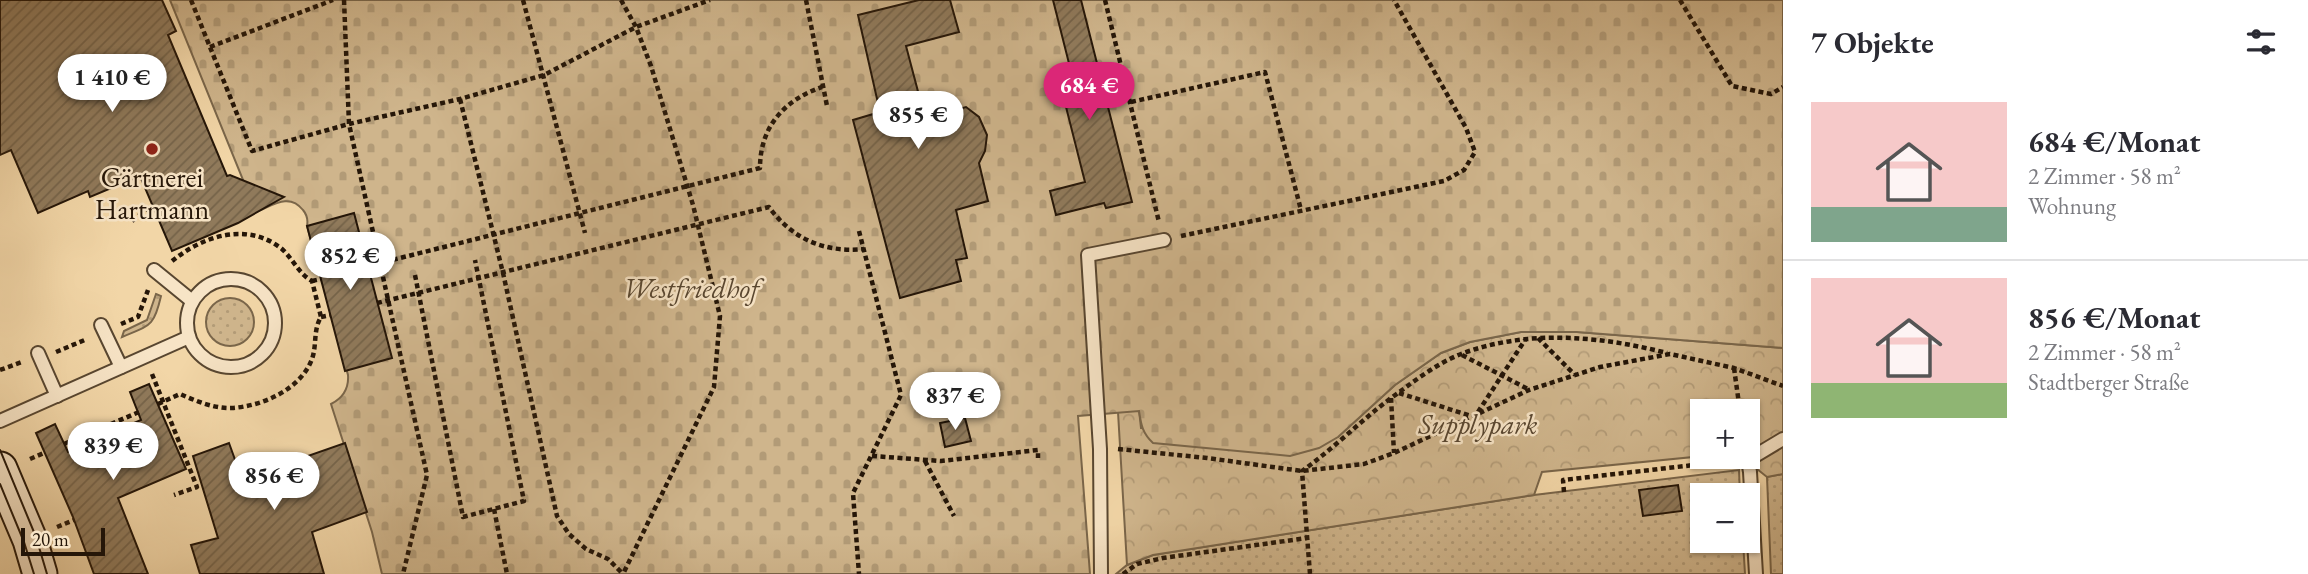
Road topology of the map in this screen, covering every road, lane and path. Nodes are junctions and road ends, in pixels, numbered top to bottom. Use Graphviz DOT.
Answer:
graph roads {
  1 [pos="191,0"];
  2 [pos="333,0"];
  3 [pos="344,0"];
  4 [pos="523,0"];
  5 [pos="621,0"];
  6 [pos="710,0"];
  7 [pos="806,0"];
  8 [pos="1105,0"];
  9 [pos="1394,0"];
  10 [pos="1679,0"];
  11 [pos="636,27"];
  12 [pos="210,47"];
  13 [pos="544,75"];
  14 [pos="822,87"];
  15 [pos="1783,87"];
  16 [pos="460,99"];
  17 [pos="1131,102"];
  18 [pos="827,106"];
  19 [pos="349,124"];
  20 [pos="687,186"];
  21 [pos="152,205"];
  22 [pos="1301,210"];
  23 [pos="580,212"];
  24 [pos="132,221"];
  25 [pos="697,225"];
  26 [pos="859,231"];
  27 [pos="585,233"];
  28 [pos="494,235"];
  29 [pos="1164,240"];
  30 [pos="864,249"];
  31 [pos="475,260"];
  32 [pos="380,263"];
  33 [pos="368,266"];
  34 [pos="154,270"];
  35 [pos="503,273"];
  36 [pos="415,275"];
  37 [pos="479,278"];
  38 [pos="321,279"];
  39 [pos="312,281"];
  40 [pos="419,293"];
  41 [pos="388,300"];
  42 [pos="192,301"];
  43 [pos="377,303"];
  44 [pos="331,315"];
  45 [pos="321,317"];
  46 [pos="101,325"];
  47 [pos="189,337"];
  48 [pos="1537,338"];
  49 [pos="1525,339"];
  50 [pos="38,353"];
  51 [pos="1461,354"];
  52 [pos="1670,354"];
  53 [pos="145,357"];
  54 [pos="121,368"];
  55 [pos="1734,368"];
  56 [pos="1575,374"];
  57 [pos="1501,375"];
  58 [pos="1783,386"];
  59 [pos="1529,390"];
  60 [pos="1398,393"];
  61 [pos="57,396"];
  62 [pos="1391,398"];
  63 [pos="1738,399"];
  64 [pos="139,412"];
  65 [pos="1478,412"];
  66 [pos="1471,416"];
  67 [pos="0,421"];
  68 [pos="1783,439"];
  69 [pos="64,444"];
  70 [pos="1100,449"];
  71 [pos="44,453"];
  72 [pos="1394,453"];
  73 [pos="1760,453"];
  74 [pos="872,456"];
  75 [pos="1038,458"];
  76 [pos="925,460"];
  77 [pos="15,464"];
  78 [pos="1690,466"];
  79 [pos="1750,469"];
  80 [pos="1302,471"];
  81 [pos="1564,492"];
  82 [pos="174,495"];
  83 [pos="494,509"];
  84 [pos="954,516"];
  85 [pos="74,520"];
  86 [pos="57,527"];
  87 [pos="1307,538"];
  88 [pos="40,574"];
  89 [pos="403,574"];
  90 [pos="507,574"];
  91 [pos="623,574"];
  92 [pos="859,574"];
  93 [pos="1101,574"];
  94 [pos="1123,574"];
  95 [pos="1310,574"];
  96 [pos="1756,574"];
  1 -- 12 [label="path"];
  2 -- 12 [label="path"];
  3 -- 19 [label="path"];
  4 -- 13 [label="path"];
  5 -- 11 [label="path"];
  6 -- 11 [label="path"];
  7 -- 14 [label="path"];
  8 -- 17 [label="path"];
  9 -- 22 [label="path"];
  10 -- 15 [label="path"];
  11 -- 13 [label="path"];
  11 -- 20 [label="path"];
  12 -- 19 [label="path"];
  13 -- 16 [label="path"];
  13 -- 23 [label="path"];
  14 -- 18 [label="path"];
  14 -- 20 [label="path"];
  16 -- 19 [label="path"];
  16 -- 28 [label="path"];
  17 -- 22 [label="path"];
  17 -- 29 [label="path"];
  19 -- 32 [label="path"];
  20 -- 23 [label="path"];
  20 -- 25 [label="path"];
  21 -- 24 [label="path"];
  22 -- 29 [label="path"];
  23 -- 27 [label="path"];
  23 -- 28 [label="path"];
  25 -- 30 [label="path"];
  25 -- 35 [label="path"];
  25 -- 91 [label="path"];
  26 -- 30 [label="path"];
  28 -- 32 [label="path"];
  28 -- 35 [label="path"];
  29 -- 70 [label="lane"];
  30 -- 74 [label="path"];
  31 -- 37 [label="path"];
  32 -- 33 [label="path"];
  32 -- 41 [label="path"];
  34 -- 42 [label="lane"];
  35 -- 37 [label="path"];
  35 -- 91 [label="path"];
  36 -- 40 [label="path"];
  37 -- 40 [label="path"];
  37 -- 83 [label="path"];
  38 -- 39 [label="path"];
  40 -- 41 [label="path"];
  40 -- 83 [label="path"];
  41 -- 43 [label="path"];
  41 -- 89 [label="path"];
  42 -- 47 [label="lane"];
  42 -- 47 [label="lane"];
  44 -- 45 [label="path"];
  46 -- 54 [label="lane"];
  47 -- 53 [label="lane"];
  48 -- 49 [label="path"];
  48 -- 52 [label="path"];
  48 -- 56 [label="path"];
  49 -- 51 [label="path"];
  49 -- 57 [label="path"];
  50 -- 61 [label="lane"];
  51 -- 57 [label="path"];
  51 -- 60 [label="path"];
  52 -- 55 [label="path"];
  52 -- 56 [label="path"];
  53 -- 54 [label="lane"];
  53 -- 82 [label="path"];
  54 -- 61 [label="lane"];
  55 -- 58 [label="path"];
  55 -- 63 [label="path"];
  56 -- 59 [label="path"];
  57 -- 59 [label="path"];
  57 -- 65 [label="path"];
  59 -- 65 [label="path"];
  60 -- 62 [label="path"];
  60 -- 66 [label="path"];
  61 -- 67 [label="lane"];
  62 -- 72 [label="path"];
  62 -- 80 [label="path"];
  64 -- 69 [label="path"];
  65 -- 66 [label="path"];
  66 -- 72 [label="path"];
  68 -- 73 [label="lane"];
  70 -- 80 [label="path"];
  70 -- 93 [label="lane"];
  71 -- 77 [label="path"];
  72 -- 80 [label="path"];
  74 -- 76 [label="path"];
  74 -- 92 [label="path"];
  75 -- 76 [label="path"];
  76 -- 84 [label="path"];
  77 -- 88 [label="street"];
  78 -- 81 [label="path"];
  79 -- 96 [label="lane"];
  80 -- 87 [label="path"];
  83 -- 90 [label="path"];
  85 -- 86 [label="path"];
  87 -- 94 [label="path"];
  87 -- 95 [label="path"];
}
